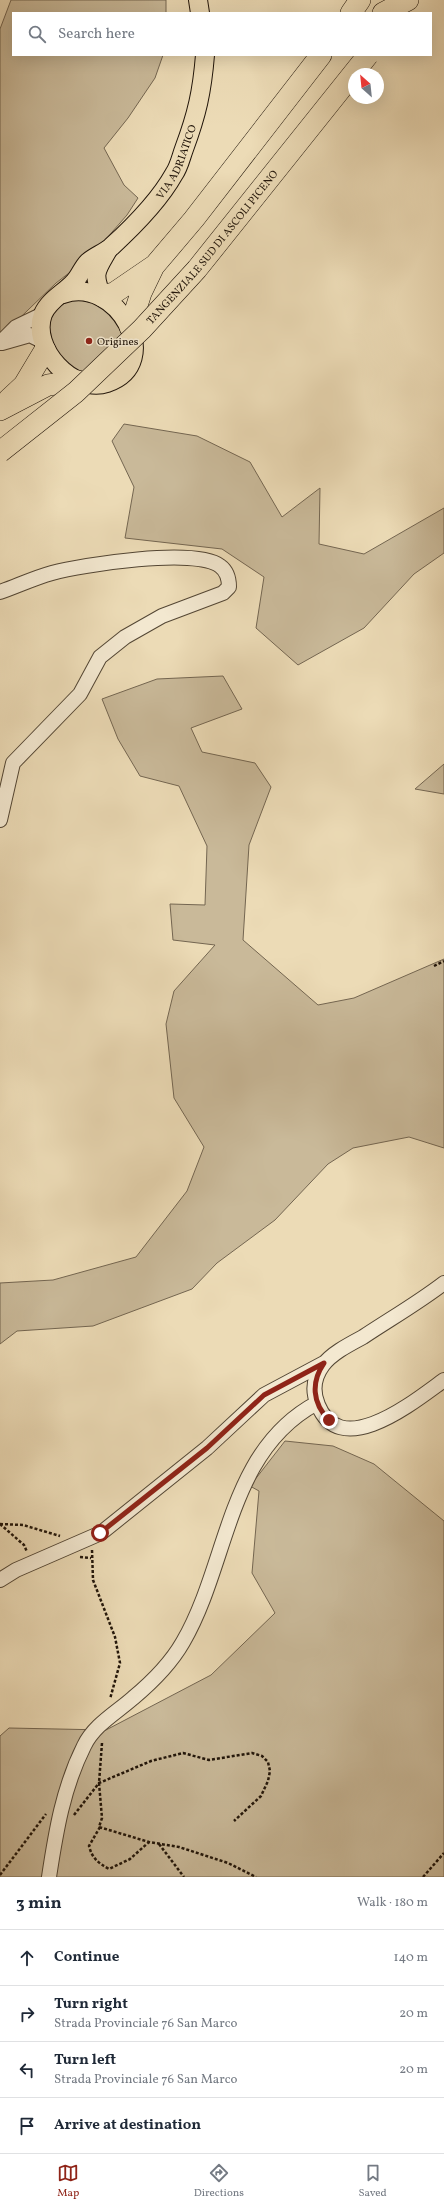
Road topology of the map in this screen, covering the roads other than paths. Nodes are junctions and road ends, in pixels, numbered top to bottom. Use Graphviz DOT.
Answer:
graph roads {
  1 [pos="198,0"];
  2 [pos="360,0"];
  3 [pos="408,0"];
  4 [pos="418,0"];
  5 [pos="200,12"];
  6 [pos="352,12"];
  7 [pos="385,12"];
  8 [pos="407,12"];
  9 [pos="205,56"];
  10 [pos="320,56"];
  11 [pos="367,56"];
  12 [pos="110,248"];
  13 [pos="154,265"];
  14 [pos="63,294"];
  15 [pos="102,296"];
  16 [pos="43,314"];
  17 [pos="130,327"];
  18 [pos="0,343"];
  19 [pos="44,345"];
  20 [pos="78,381"];
  21 [pos="0,409"];
  22 [pos="0,452"];
  23 [pos="0,592"];
  24 [pos="0,820"];
  25 [pos="444,1283"];
  26 [pos="324,1363"];
  27 [pos="444,1380"];
  28 [pos="317,1403"];
  29 [pos="0,1580"];
  30 [pos="49,1877"];
  1 -- 5 [label="main road"];
  2 -- 6 [label="highway"];
  3 -- 7 [label="highway"];
  4 -- 8 [label="highway"];
  9 -- 12 [label="main road, VIA ADRIATICO"];
  10 -- 13 [label="highway"];
  11 -- 22 [label="highway, TANGENZIALE SUD DI ASCOLI PICENO, bridge"];
  12 -- 14 [label="main road, VIA ADRIATICO"];
  12 -- 15 [label="main road, VIA ADRIATICO"];
  13 -- 15 [label="highway"];
  13 -- 17 [label="highway"];
  14 -- 15 [label="main road, VIA ADRIATICO"];
  14 -- 16 [label="main road, VIA ADRIATICO"];
  15 -- 17 [label="main road, VIA ADRIATICO"];
  16 -- 18 [label="street, VIA ADRIATICO"];
  16 -- 19 [label="main road"];
  17 -- 20 [label="main road, VIA ADRIATICO"];
  18 -- 19 [label="street, VIA ADRIATICO"];
  19 -- 20 [label="main road"];
  19 -- 21 [label="highway"];
  20 -- 21 [label="highway"];
  23 -- 24 [label="street"];
  25 -- 26 [label="street"];
  26 -- 28 [label="street"];
  26 -- 29 [label="street"];
  27 -- 28 [label="street"];
  28 -- 30 [label="street"];
}
